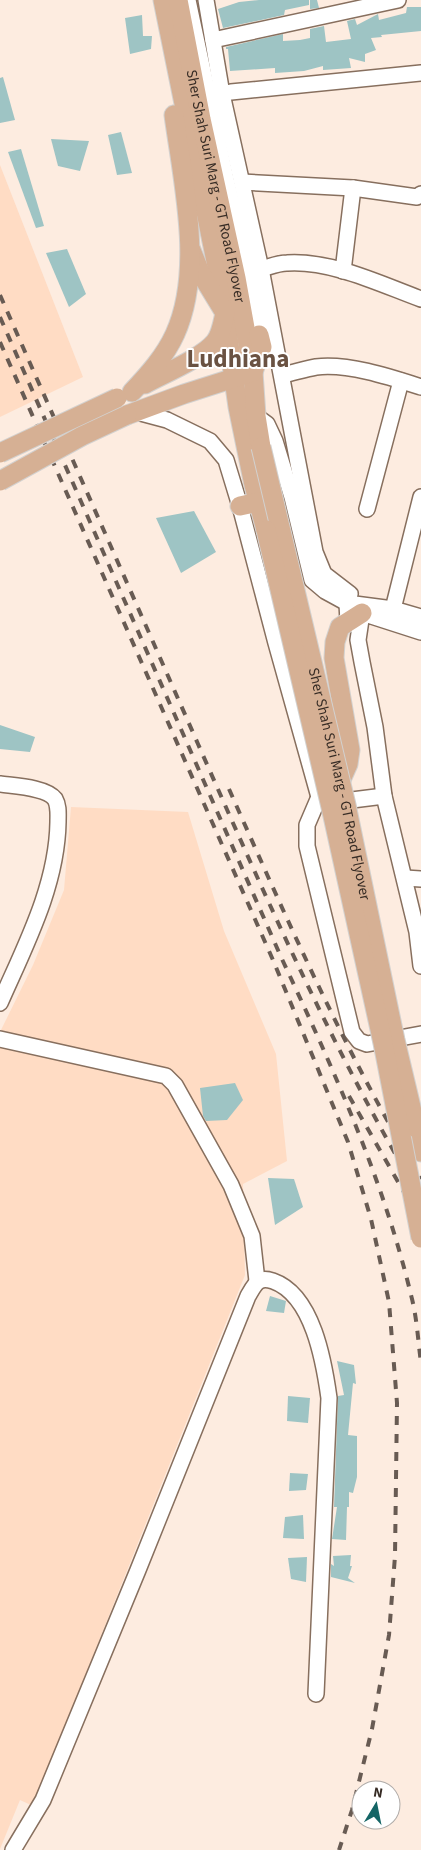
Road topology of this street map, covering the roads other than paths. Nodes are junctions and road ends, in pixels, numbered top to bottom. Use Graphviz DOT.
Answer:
graph roads {
  1 [pos="156,0"];
  2 [pos="163,0"];
  3 [pos="178,0"];
  4 [pos="188,0"];
  5 [pos="206,0"];
  6 [pos="398,0"];
  7 [pos="213,40"];
  8 [pos="421,72"];
  9 [pos="222,94"];
  10 [pos="242,182"];
  11 [pos="353,188"];
  12 [pos="421,194"];
  13 [pos="189,247"];
  14 [pos="261,269"];
  15 [pos="343,271"];
  16 [pos="421,299"];
  17 [pos="225,313"];
  18 [pos="259,335"];
  19 [pos="231,352"];
  20 [pos="253,372"];
  21 [pos="282,375"];
  22 [pos="235,378"];
  23 [pos="401,381"];
  24 [pos="421,387"];
  25 [pos="133,390"];
  26 [pos="137,412"];
  27 [pos="256,416"];
  28 [pos="0,453"];
  29 [pos="0,481"];
  30 [pos="421,497"];
  31 [pos="249,504"];
  32 [pos="367,509"];
  33 [pos="393,610"];
  34 [pos="352,613"];
  35 [pos="421,617"];
  36 [pos="421,632"];
  37 [pos="340,782"];
  38 [pos="0,784"];
  39 [pos="384,796"];
  40 [pos="324,800"];
  41 [pos="405,878"];
  42 [pos="421,879"];
  43 [pos="421,966"];
  44 [pos="0,1004"];
  45 [pos="421,1034"];
  46 [pos="0,1040"];
  47 [pos="421,1152"];
  48 [pos="421,1238"];
  49 [pos="256,1281"];
  50 [pos="316,1694"];
  51 [pos="13,1850"];
  1 -- 13 [label="main road"];
  2 -- 17 [label="main road, Sher Shah Suri Marg - GT Road Flyover"];
  3 -- 20 [label="main road, Sher Shah Suri Marg - GT Road Flyover"];
  4 -- 18 [label="street"];
  5 -- 7 [label="street"];
  6 -- 7 [label="street"];
  7 -- 9 [label="street"];
  8 -- 9 [label="street"];
  9 -- 10 [label="street"];
  10 -- 11 [label="street"];
  10 -- 14 [label="street"];
  11 -- 12 [label="street"];
  11 -- 15 [label="street"];
  13 -- 17 [label="main road"];
  13 -- 25 [label="main road"];
  14 -- 15 [label="street"];
  14 -- 21 [label="street"];
  15 -- 16 [label="street"];
  17 -- 19 [label="main road, Sher Shah Suri Marg - GT Road Flyover"];
  17 -- 25 [label="main road"];
  18 -- 20 [label="main road"];
  19 -- 22 [label="main road, Sher Shah Suri Marg - GT Road Flyover"];
  19 -- 25 [label="main road"];
  20 -- 22 [label="main road"];
  20 -- 27 [label="main road, Sher Shah Suri Marg - GT Road Flyover"];
  21 -- 23 [label="street"];
  21 -- 34 [label="street"];
  22 -- 26 [label="main road"];
  22 -- 31 [label="main road, Sher Shah Suri Marg - GT Road Flyover"];
  23 -- 24 [label="street"];
  23 -- 32 [label="street"];
  25 -- 28 [label="main road, bridge"];
  26 -- 29 [label="main road, bridge"];
  26 -- 31 [label="street"];
  27 -- 34 [label="street"];
  27 -- 37 [label="main road, Sher Shah Suri Marg - GT Road Flyover, bridge"];
  30 -- 33 [label="street"];
  31 -- 40 [label="street"];
  31 -- 48 [label="main road, Sher Shah Suri Marg - GT Road Flyover, bridge"];
  33 -- 34 [label="street"];
  33 -- 35 [label="street"];
  34 -- 36 [label="street"];
  34 -- 37 [label="main road"];
  34 -- 39 [label="street"];
  37 -- 47 [label="main road, Sher Shah Suri Marg - GT Road Flyover, bridge"];
  38 -- 44 [label="street"];
  39 -- 40 [label="street"];
  39 -- 41 [label="street"];
  40 -- 45 [label="street"];
  41 -- 42 [label="street"];
  41 -- 43 [label="street"];
  46 -- 49 [label="street"];
  49 -- 50 [label="street"];
  49 -- 51 [label="street"];
}
